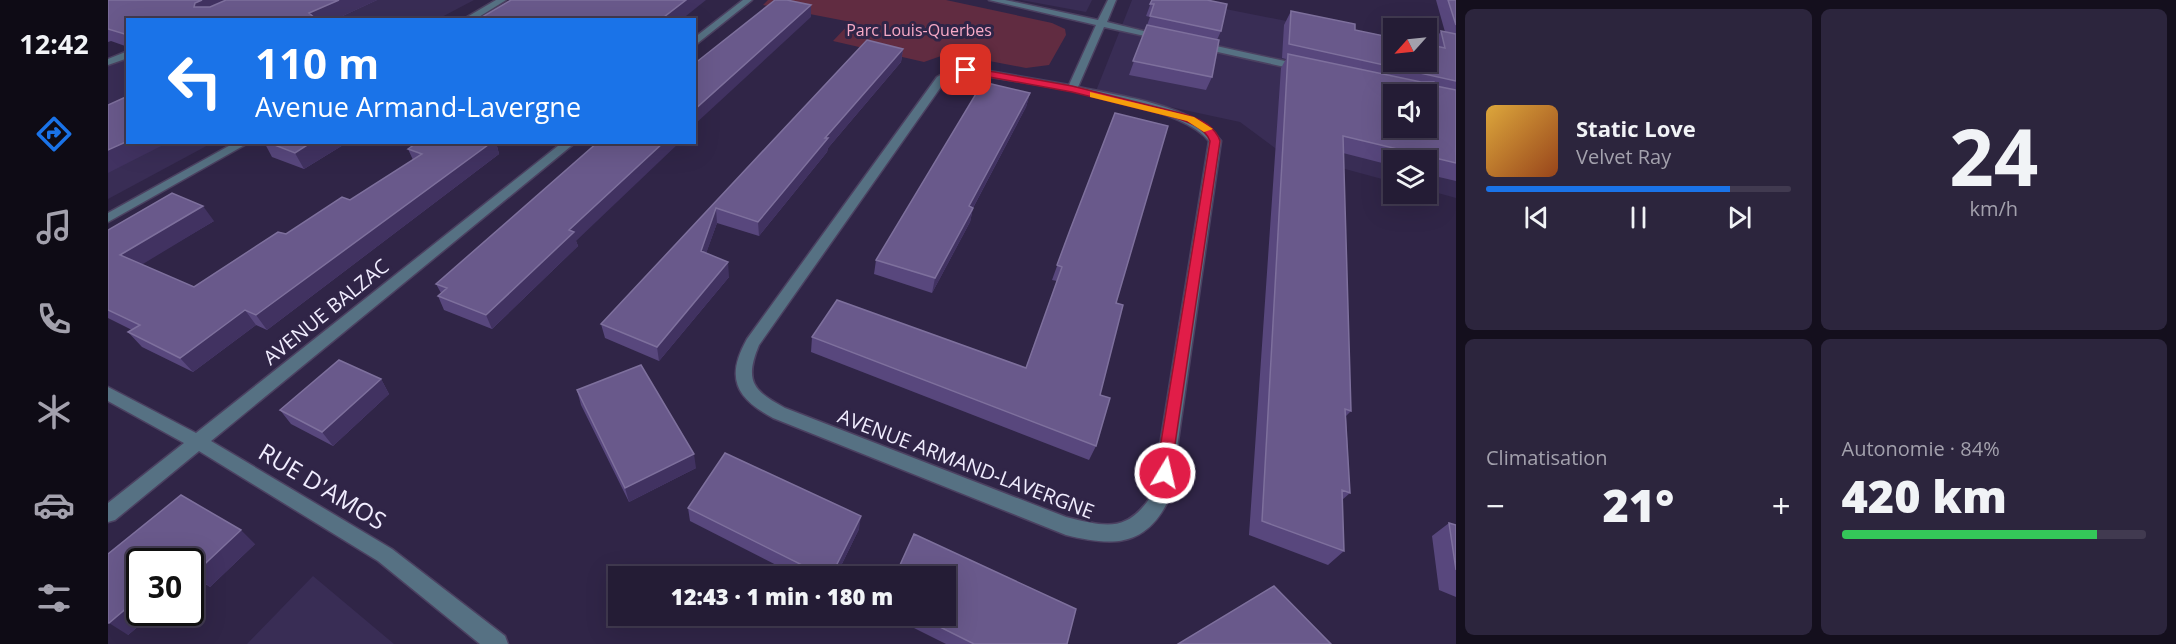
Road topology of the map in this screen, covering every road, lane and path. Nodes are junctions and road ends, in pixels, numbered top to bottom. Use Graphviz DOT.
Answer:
graph roads {
  1 [pos="502,0"];
  2 [pos="748,0"];
  3 [pos="993,0"];
  4 [pos="1112,0"];
  5 [pos="470,18"];
  6 [pos="1102,24"];
  7 [pos="1170,39"];
  8 [pos="696,41"];
  9 [pos="1182,41"];
  10 [pos="126,55"];
  11 [pos="108,62"];
  12 [pos="1319,71"];
  13 [pos="1072,89"];
  14 [pos="241,144"];
  15 [pos="569,144"];
  16 [pos="108,218"];
  17 [pos="108,393"];
  18 [pos="198,442"];
  19 [pos="108,514"];
  20 [pos="497,644"];
  1 -- 5 [label="street"];
  2 -- 8 [label="street"];
  3 -- 6 [label="street"];
  4 -- 6 [label="street"];
  6 -- 7 [label="street"];
  6 -- 13 [label="street"];
  9 -- 12 [label="street"];
  10 -- 11 [label="street"];
  13 -- 13 [label="street, AVENUE ARMAND-LAVERGNE"];
  14 -- 16 [label="street"];
  15 -- 18 [label="street, AVENUE BALZAC"];
  17 -- 18 [label="street, RUE D'AMOS"];
  18 -- 19 [label="street, AVENUE BALZAC"];
  18 -- 20 [label="street, RUE D'AMOS"];
}
